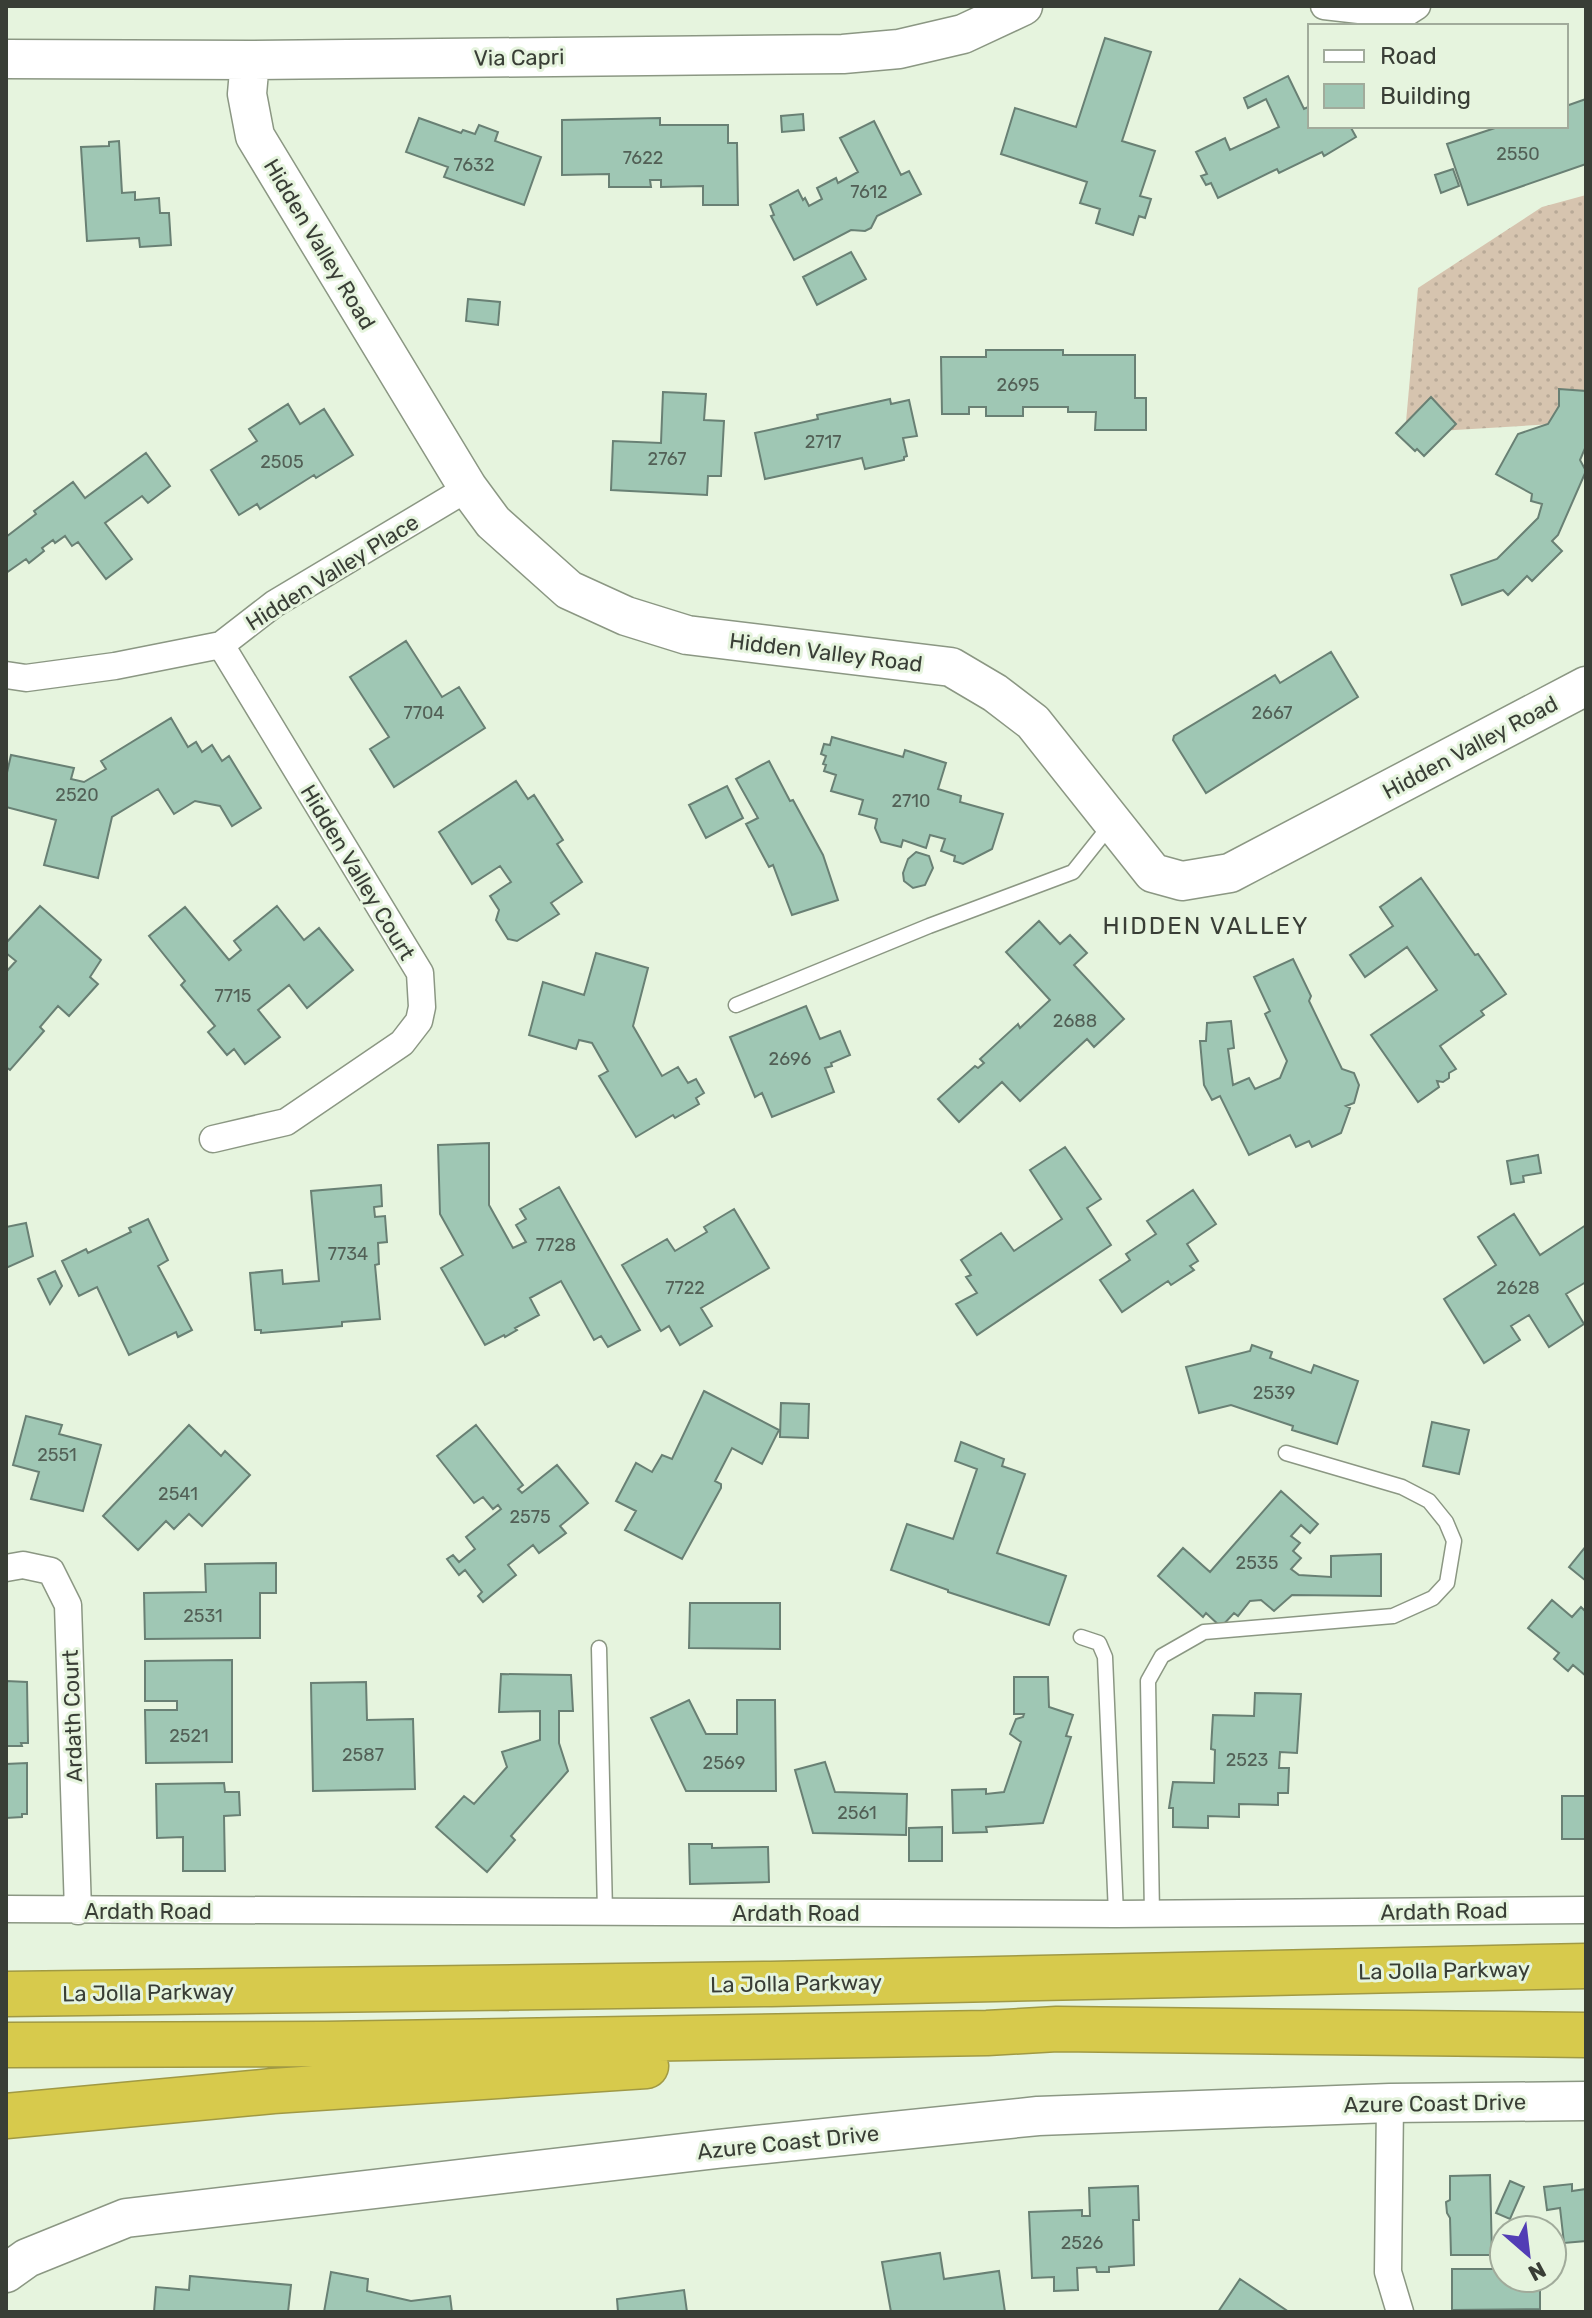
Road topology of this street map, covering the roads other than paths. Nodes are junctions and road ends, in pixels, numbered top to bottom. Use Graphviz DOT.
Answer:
graph roads {
  1 [pos="1023,6"];
  2 [pos="1324,6"];
  3 [pos="1417,6"];
  4 [pos="6,59"];
  5 [pos="250,60"];
  6 [pos="468,488"];
  7 [pos="221,645"];
  8 [pos="6,675"];
  9 [pos="1586,686"];
  10 [pos="1112,822"];
  11 [pos="736,1005"];
  12 [pos="213,1139"];
  13 [pos="1286,1453"];
  14 [pos="6,1568"];
  15 [pos="1081,1637"];
  16 [pos="599,1648"];
  17 [pos="6,1909"];
  18 [pos="1586,1910"];
  19 [pos="78,1911"];
  20 [pos="605,1912"];
  21 [pos="1116,1914"];
  22 [pos="1152,1914"];
  23 [pos="1586,1966"];
  24 [pos="6,1994"];
  25 [pos="987,2033"];
  26 [pos="1586,2035"];
  27 [pos="6,2045"];
  28 [pos="1586,2101"];
  29 [pos="1390,2103"];
  30 [pos="6,2116"];
  31 [pos="6,2273"];
  32 [pos="1400,2312"];
  1 -- 5 [label="street, Via Capri"];
  2 -- 3 [label="street"];
  4 -- 5 [label="street, Via Capri"];
  5 -- 6 [label="street, Hidden Valley Road"];
  6 -- 7 [label="street, Hidden Valley Place"];
  6 -- 10 [label="street, Hidden Valley Road"];
  7 -- 8 [label="street, Hidden Valley Place"];
  7 -- 12 [label="street, Hidden Valley Court"];
  9 -- 10 [label="street, Hidden Valley Road"];
  10 -- 11 [label="lane"];
  13 -- 22 [label="lane"];
  14 -- 19 [label="street, Ardath Court"];
  15 -- 21 [label="lane"];
  16 -- 20 [label="lane"];
  17 -- 19 [label="street, Ardath Road"];
  18 -- 22 [label="street, Ardath Road"];
  19 -- 20 [label="street, Ardath Road"];
  20 -- 21 [label="street, Ardath Road"];
  21 -- 22 [label="street, Ardath Road"];
  23 -- 24 [label="highway, La Jolla Parkway"];
  25 -- 26 [label="highway"];
  25 -- 27 [label="highway"];
  25 -- 30 [label="highway"];
  28 -- 29 [label="street, Azure Coast Drive"];
  29 -- 31 [label="street, Azure Coast Drive"];
  29 -- 32 [label="street"];
}
